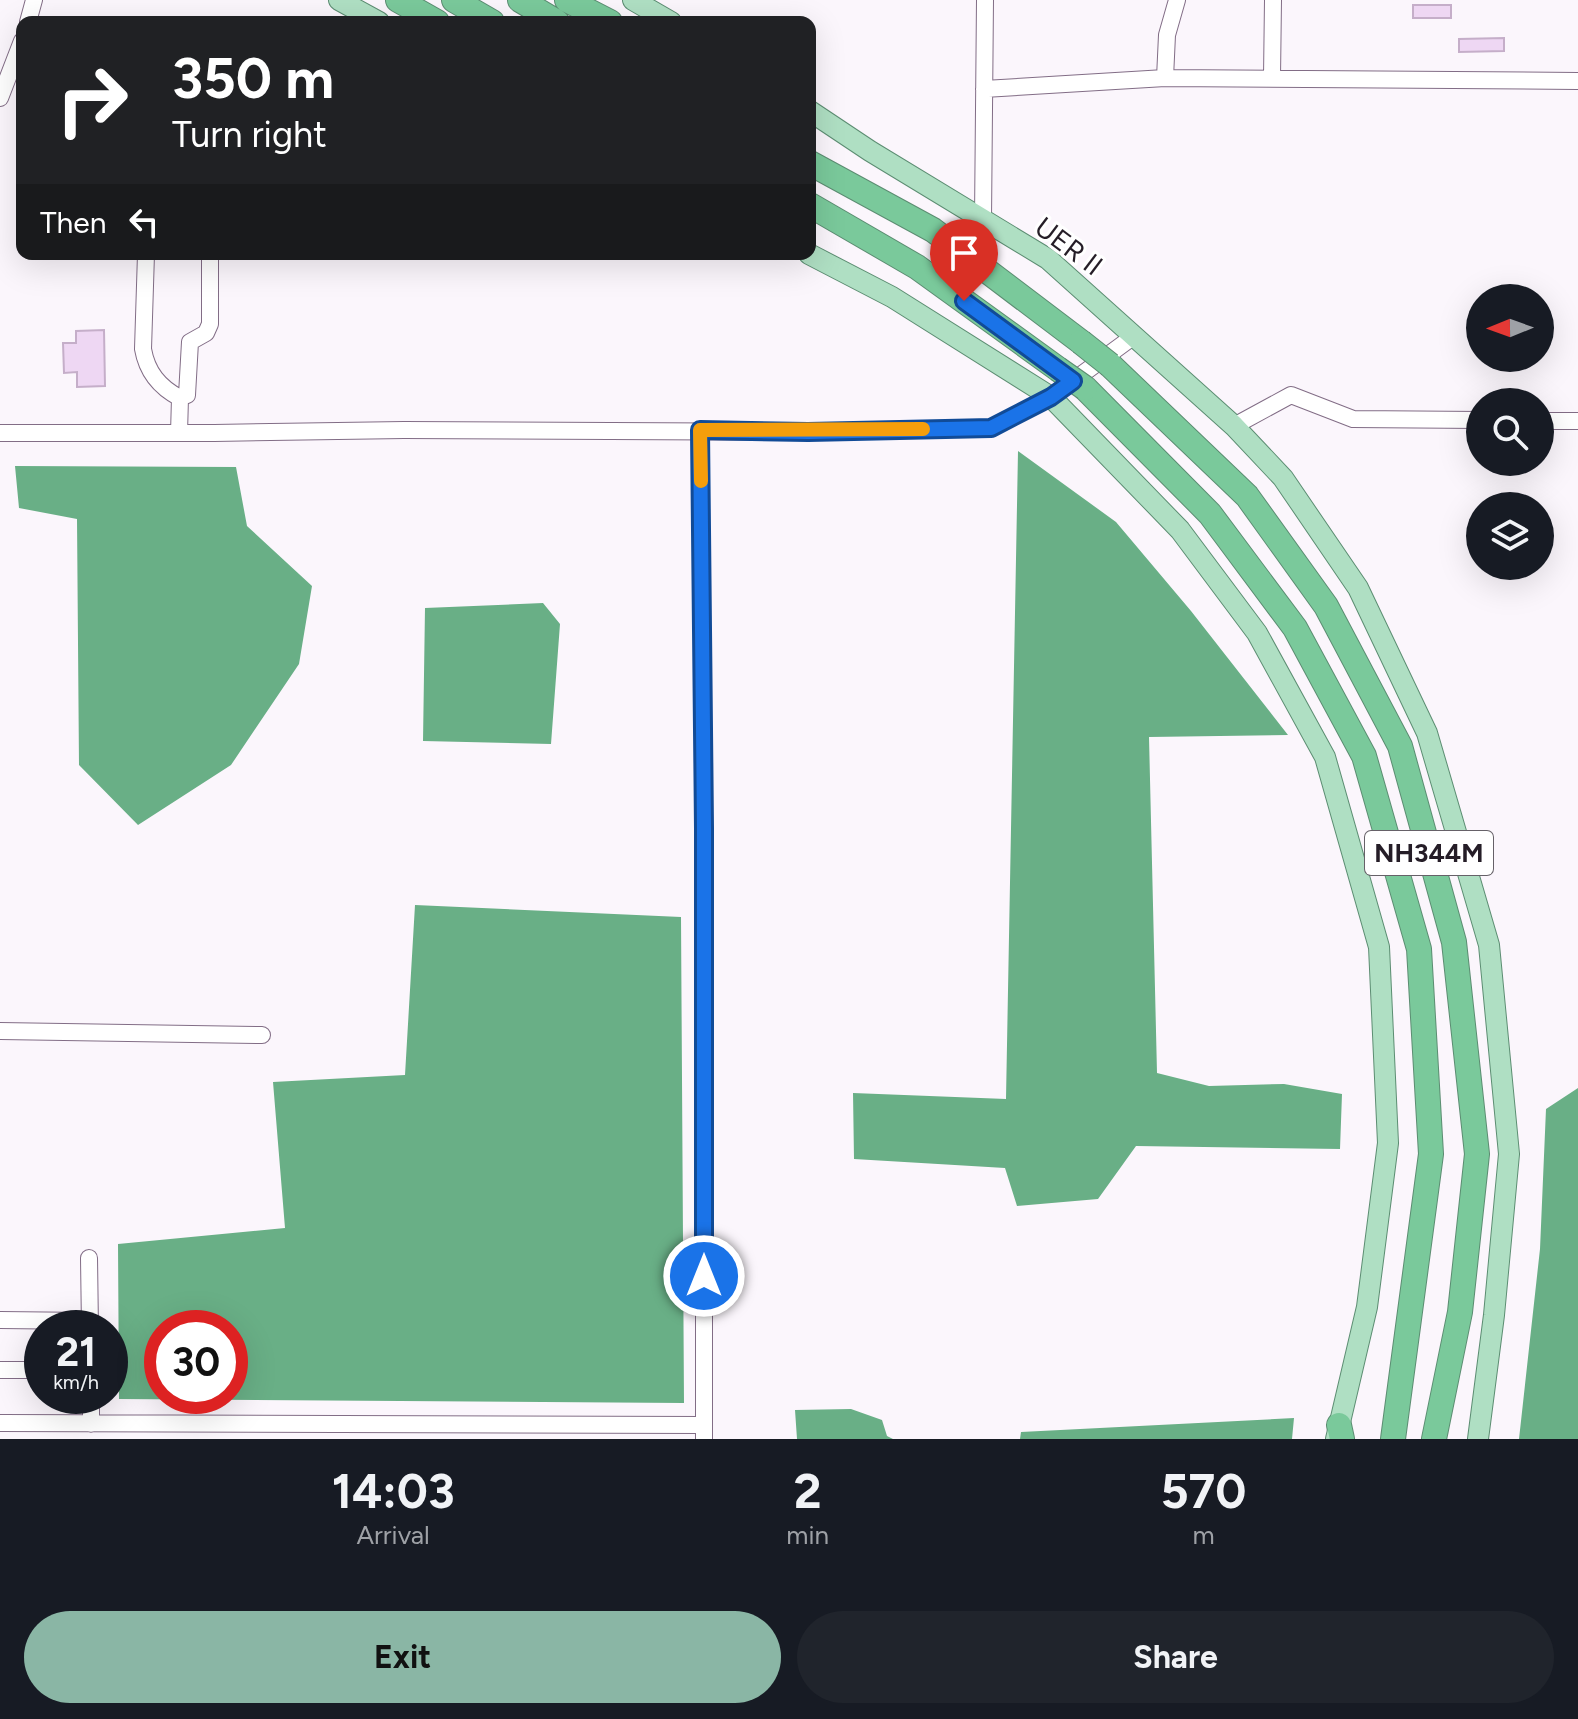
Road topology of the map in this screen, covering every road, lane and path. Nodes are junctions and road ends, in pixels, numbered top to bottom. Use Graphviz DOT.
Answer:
graph roads {
  1 [pos="339,0"];
  2 [pos="398,0"];
  3 [pos="454,0"];
  4 [pos="520,0"];
  5 [pos="567,0"];
  6 [pos="633,0"];
  7 [pos="985,0"];
  8 [pos="1177,0"];
  9 [pos="1273,0"];
  10 [pos="368,16"];
  11 [pos="426,16"];
  12 [pos="482,16"];
  13 [pos="547,16"];
  14 [pos="598,16"];
  15 [pos="661,16"];
  16 [pos="16,57"];
  17 [pos="1272,77"];
  18 [pos="1165,78"];
  19 [pos="1578,81"];
  20 [pos="984,89"];
  21 [pos="0,98"];
  22 [pos="816,115"];
  23 [pos="816,166"];
  24 [pos="816,208"];
  25 [pos="983,219"];
  26 [pos="816,258"];
  27 [pos="146,260"];
  28 [pos="210,260"];
  29 [pos="1134,336"];
  30 [pos="1107,362"];
  31 [pos="1072,379"];
  32 [pos="1051,397"];
  33 [pos="180,398"];
  34 [pos="1466,420"];
  35 [pos="1554,421"];
  36 [pos="1578,421"];
  37 [pos="1234,426"];
  38 [pos="700,430"];
  39 [pos="0,433"];
  40 [pos="179,433"];
  41 [pos="0,1031"];
  42 [pos="262,1035"];
  43 [pos="89,1258"];
  44 [pos="90,1310"];
  45 [pos="0,1320"];
  46 [pos="24,1321"];
  47 [pos="0,1370"];
  48 [pos="24,1370"];
  49 [pos="91,1414"];
  50 [pos="0,1423"];
  51 [pos="91,1424"];
  52 [pos="412,1432"];
  53 [pos="704,1432"];
  54 [pos="1339,1434"];
  55 [pos="1393,1439"];
  56 [pos="1434,1439"];
  57 [pos="1478,1439"];
  1 -- 10 [label="main road"];
  2 -- 11 [label="highway"];
  3 -- 12 [label="highway"];
  4 -- 13 [label="highway"];
  5 -- 14 [label="highway"];
  6 -- 15 [label="main road"];
  7 -- 20 [label="street"];
  8 -- 18 [label="street"];
  9 -- 17 [label="street"];
  16 -- 21 [label="street"];
  17 -- 18 [label="street"];
  17 -- 19 [label="street"];
  18 -- 20 [label="street"];
  20 -- 25 [label="street"];
  22 -- 25 [label="main road, UER II"];
  23 -- 30 [label="highway, NH344M, bridge"];
  24 -- 31 [label="highway, NH344M"];
  25 -- 29 [label="main road, UER II"];
  26 -- 32 [label="main road"];
  27 -- 33 [label="street"];
  28 -- 33 [label="street"];
  29 -- 30 [label="street"];
  29 -- 37 [label="main road, UER II"];
  30 -- 31 [label="street"];
  30 -- 56 [label="highway, NH344M"];
  31 -- 32 [label="street"];
  31 -- 55 [label="highway, NH344M"];
  32 -- 38 [label="street"];
  32 -- 54 [label="main road"];
  33 -- 40 [label="street"];
  34 -- 37 [label="street"];
  35 -- 36 [label="street"];
  37 -- 57 [label="main road, UER II"];
  38 -- 40 [label="street"];
  38 -- 53 [label="street"];
  39 -- 40 [label="street"];
  41 -- 42 [label="street"];
  43 -- 44 [label="street"];
  45 -- 46 [label="street"];
  47 -- 48 [label="street"];
  49 -- 51 [label="street"];
  50 -- 51 [label="street"];
  51 -- 52 [label="street"];
  52 -- 53 [label="street"];
}
